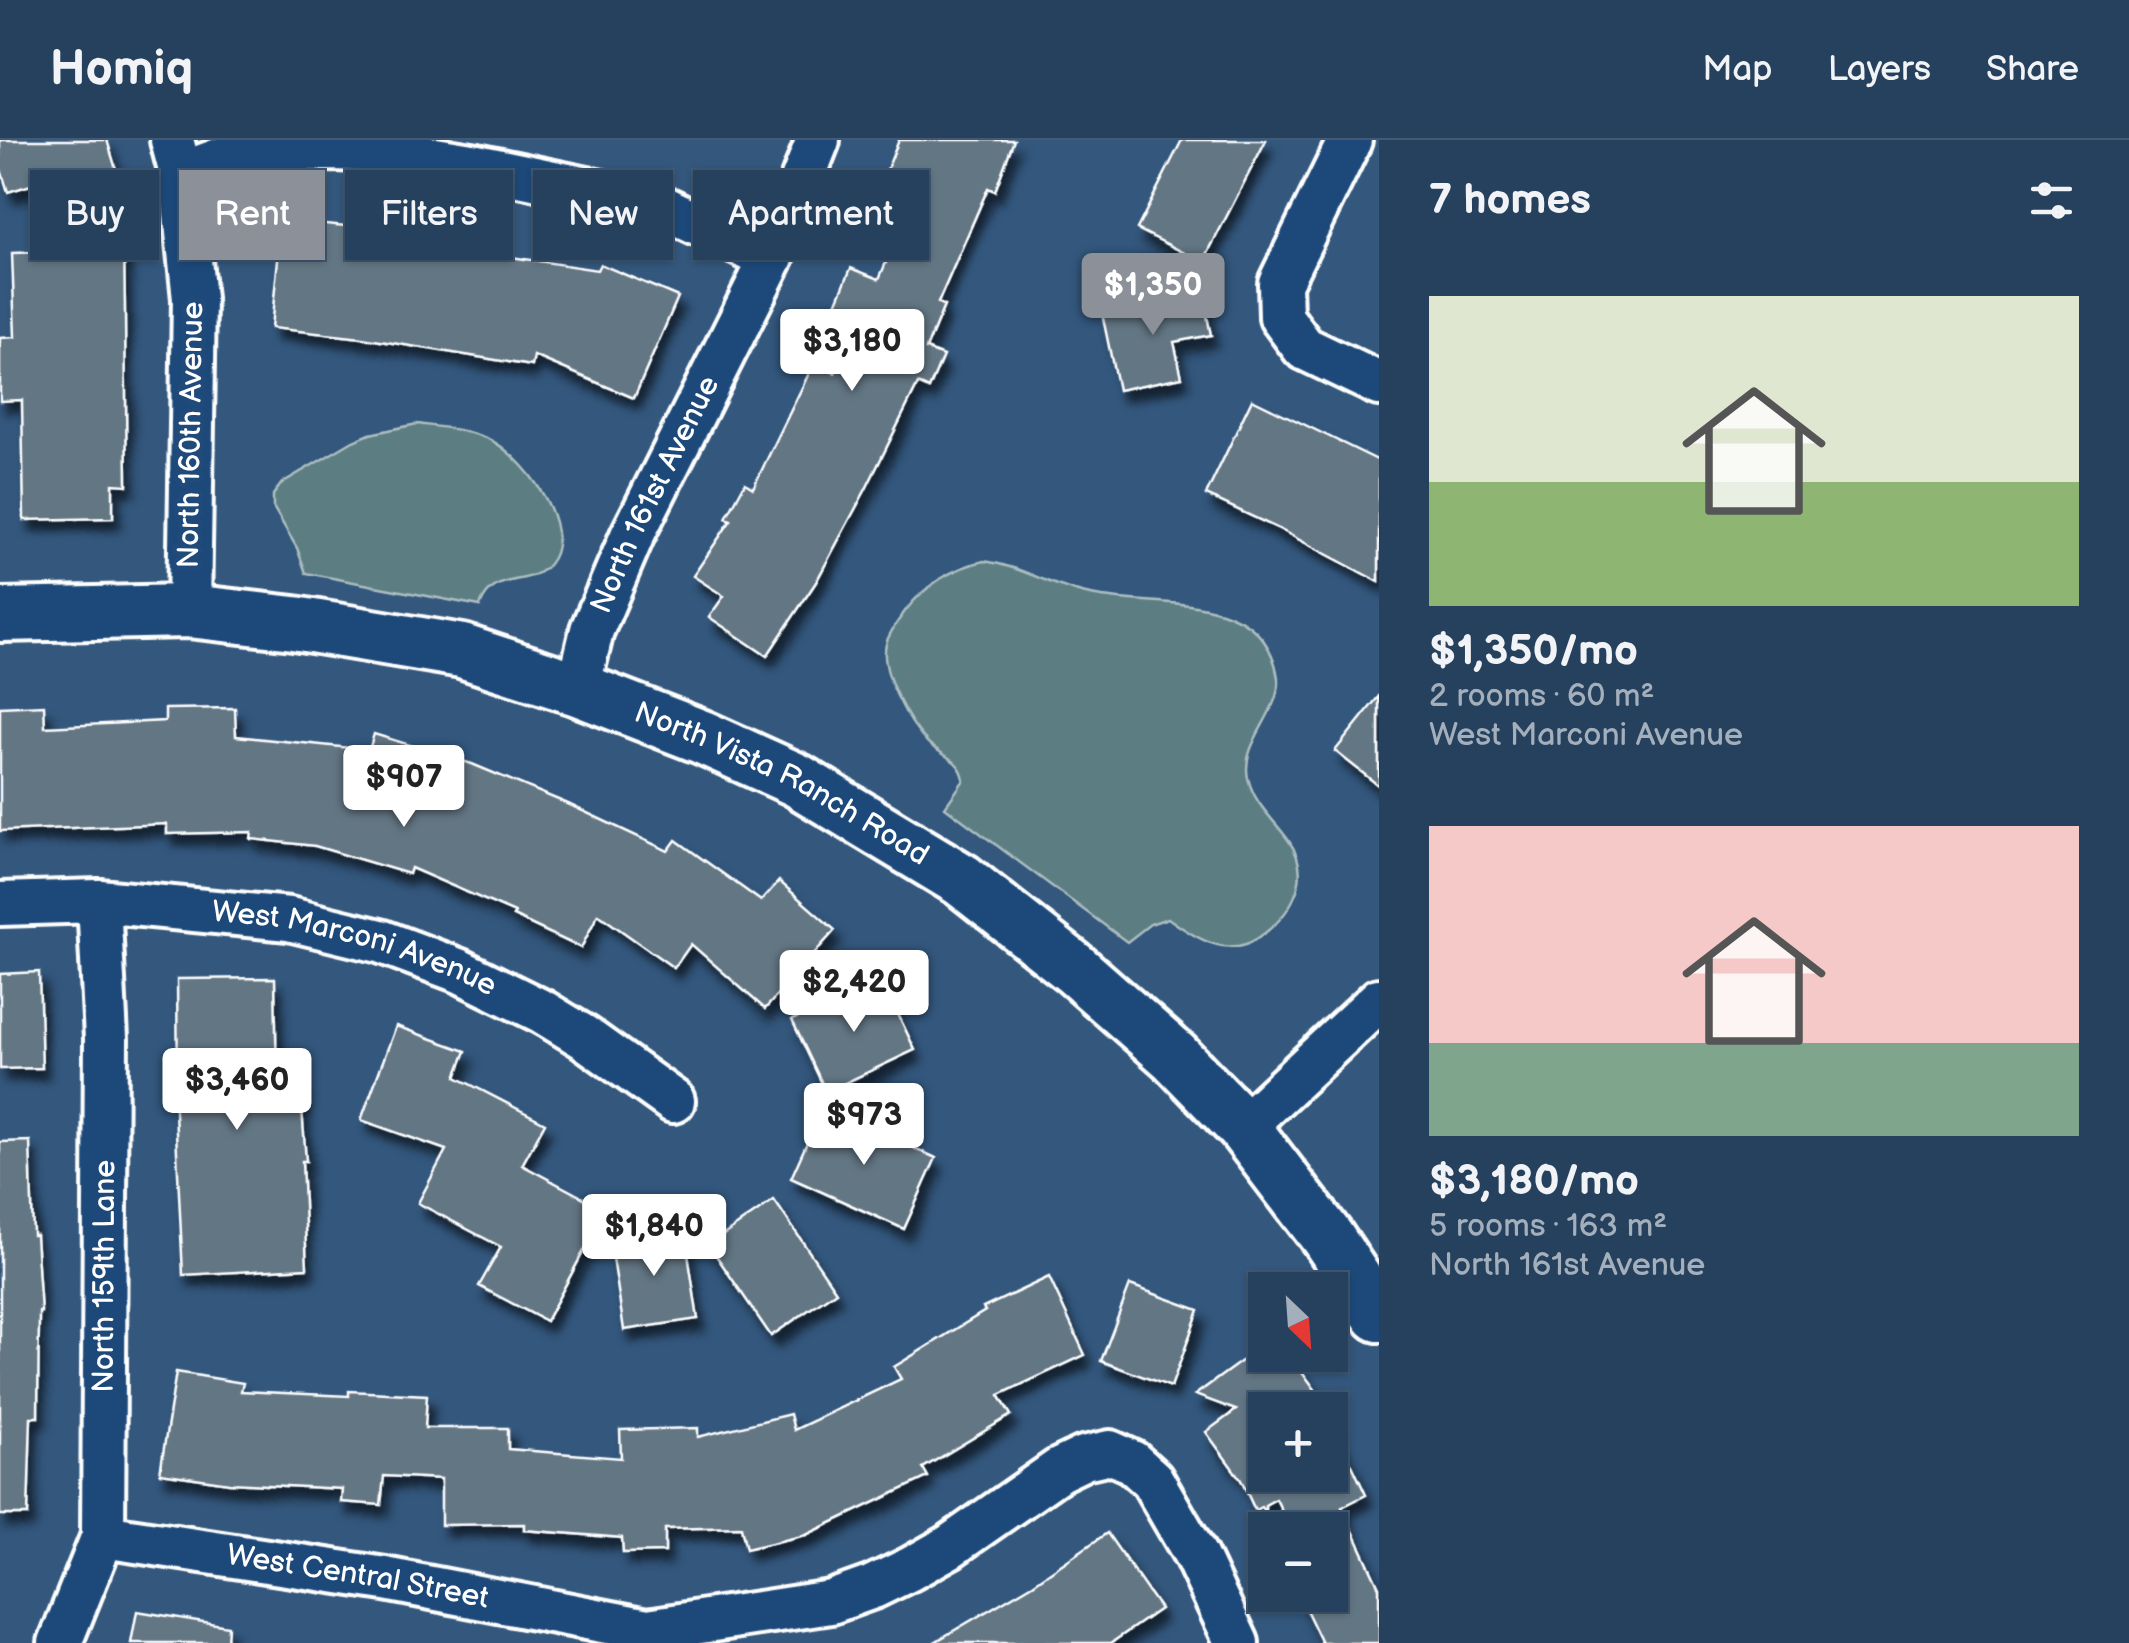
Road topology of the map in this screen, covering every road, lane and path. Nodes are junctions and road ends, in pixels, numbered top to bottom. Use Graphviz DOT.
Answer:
graph roads {
  1 [pos="818,140"];
  2 [pos="1350,140"];
  3 [pos="176,157"];
  4 [pos="806,170"];
  5 [pos="693,222"];
  6 [pos="771,260"];
  7 [pos="1379,384"];
  8 [pos="189,611"];
  9 [pos="0,615"];
  10 [pos="578,690"];
  11 [pos="100,901"];
  12 [pos="0,904"];
  13 [pos="1379,1000"];
  14 [pos="672,1100"];
  15 [pos="1243,1127"];
  16 [pos="1379,1316"];
  17 [pos="103,1536"];
  18 [pos="60,1643"];
  19 [pos="1238,1643"];
  1 -- 4 [label="street, North 161st Avenue"];
  2 -- 7 [label="street"];
  3 -- 5 [label="street"];
  3 -- 8 [label="street, North 160th Avenue"];
  6 -- 10 [label="street, North 161st Avenue"];
  8 -- 9 [label="street, North Vista Ranch Road"];
  8 -- 10 [label="street, North Vista Ranch Road"];
  10 -- 15 [label="street, North Vista Ranch Road"];
  11 -- 12 [label="street, West Marconi Avenue"];
  11 -- 14 [label="street, West Marconi Avenue"];
  11 -- 17 [label="street, North 159th Lane"];
  13 -- 15 [label="street"];
  15 -- 16 [label="street, North Vista Ranch Road"];
  17 -- 18 [label="street, North 159th Lane"];
  17 -- 19 [label="street, West Central Street"];
}
